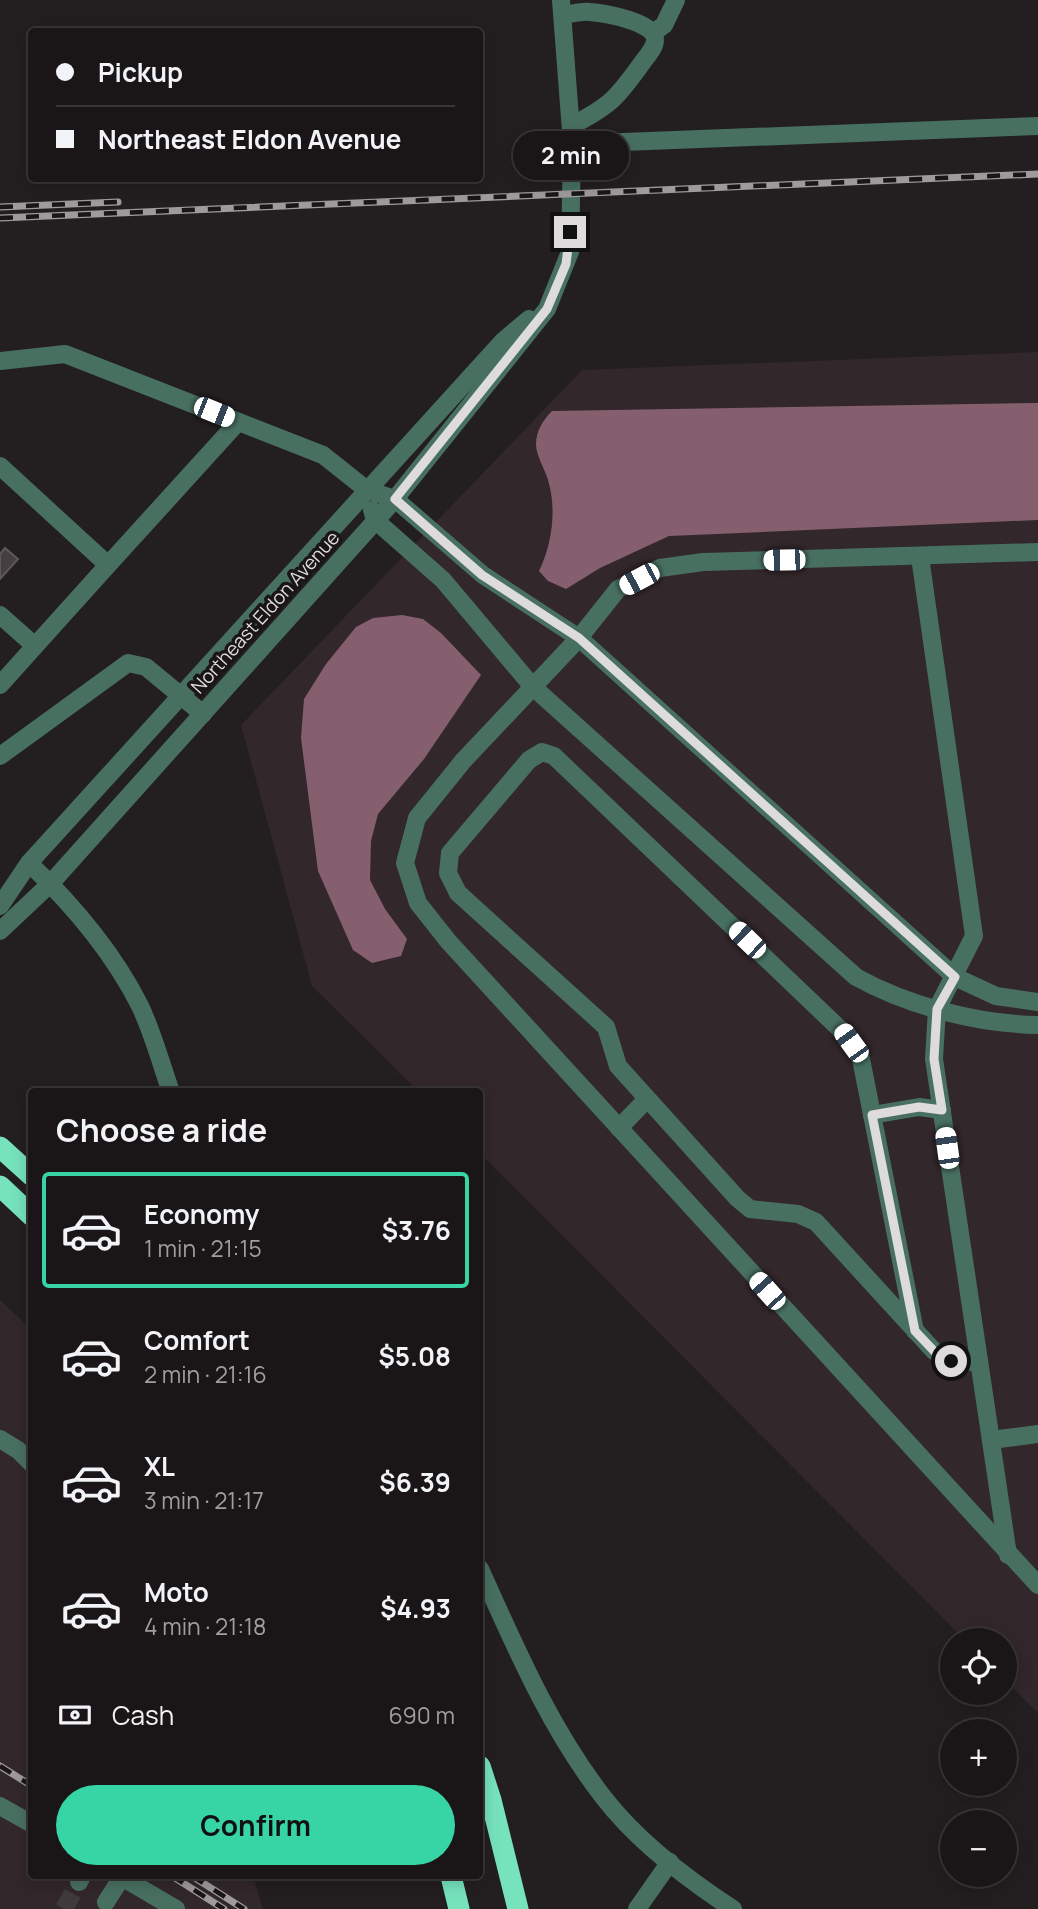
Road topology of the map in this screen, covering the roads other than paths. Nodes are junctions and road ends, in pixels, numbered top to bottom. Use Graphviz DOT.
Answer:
graph roads {
  1 [pos="676,0"];
  2 [pos="562,7"];
  3 [pos="653,33"];
  4 [pos="570,126"];
  5 [pos="1038,126"];
  6 [pos="572,144"];
  7 [pos="547,309"];
  8 [pos="0,361"];
  9 [pos="238,422"];
  10 [pos="0,466"];
  11 [pos="367,490"];
  12 [pos="395,499"];
  13 [pos="375,520"];
  14 [pos="1038,552"];
  15 [pos="920,557"];
  16 [pos="108,565"];
  17 [pos="0,615"];
  18 [pos="579,638"];
  19 [pos="35,646"];
  20 [pos="0,685"];
  21 [pos="533,687"];
  22 [pos="181,695"];
  23 [pos="203,713"];
  24 [pos="0,757"];
  25 [pos="29,863"];
  26 [pos="51,883"];
  27 [pos="0,906"];
  28 [pos="0,931"];
  29 [pos="955,977"];
  30 [pos="1038,1002"];
  31 [pos="937,1009"];
  32 [pos="1038,1025"];
  33 [pos="170,1088"];
  34 [pos="648,1099"];
  35 [pos="942,1110"];
  36 [pos="872,1115"];
  37 [pos="619,1128"];
  38 [pos="0,1147"];
  39 [pos="28,1172"];
  40 [pos="0,1186"];
  41 [pos="28,1212"];
  42 [pos="915,1331"];
  43 [pos="979,1362"];
  44 [pos="1038,1434"];
  45 [pos="0,1439"];
  46 [pos="991,1440"];
  47 [pos="28,1460"];
  48 [pos="1008,1555"];
  49 [pos="483,1576"];
  50 [pos="1038,1586"];
  51 [pos="483,1776"];
  52 [pos="0,1805"];
  53 [pos="28,1822"];
  54 [pos="670,1862"];
  55 [pos="120,1879"];
  56 [pos="124,1879"];
  57 [pos="453,1879"];
  58 [pos="106,1902"];
  59 [pos="176,1909"];
  60 [pos="459,1909"];
  61 [pos="518,1909"];
  62 [pos="637,1909"];
  63 [pos="733,1909"];
  1 -- 3 [label="street"];
  2 -- 3 [label="street"];
  2 -- 4 [label="street, Northeast Eldon Avenue"];
  3 -- 4 [label="street"];
  4 -- 6 [label="street, Northeast Eldon Avenue"];
  5 -- 6 [label="street"];
  6 -- 7 [label="street, Northeast Eldon Avenue"];
  7 -- 11 [label="street, Northeast Eldon Avenue"];
  7 -- 12 [label="street, Northeast Eldon Avenue"];
  8 -- 9 [label="street"];
  9 -- 11 [label="street"];
  9 -- 16 [label="street"];
  10 -- 16 [label="street"];
  11 -- 12 [label="street"];
  11 -- 13 [label="street"];
  11 -- 22 [label="street, Northeast Eldon Avenue"];
  12 -- 13 [label="street, Northeast Eldon Avenue"];
  12 -- 18 [label="street"];
  13 -- 21 [label="street"];
  13 -- 23 [label="street, Northeast Eldon Avenue"];
  14 -- 15 [label="street"];
  15 -- 18 [label="street"];
  15 -- 29 [label="street"];
  16 -- 19 [label="street"];
  17 -- 19 [label="street"];
  18 -- 21 [label="street"];
  18 -- 29 [label="street"];
  19 -- 20 [label="street"];
  21 -- 31 [label="street"];
  21 -- 37 [label="street"];
  22 -- 23 [label="street"];
  22 -- 24 [label="street"];
  22 -- 25 [label="street, Northeast Eldon Avenue"];
  23 -- 26 [label="street, Northeast Eldon Avenue"];
  25 -- 26 [label="street"];
  25 -- 27 [label="street, Northeast Eldon Avenue"];
  26 -- 28 [label="street, Northeast Eldon Avenue"];
  26 -- 33 [label="street"];
  29 -- 30 [label="street"];
  29 -- 31 [label="street"];
  31 -- 32 [label="street"];
  31 -- 35 [label="street"];
  34 -- 36 [label="street"];
  34 -- 37 [label="street"];
  34 -- 42 [label="street"];
  35 -- 36 [label="street"];
  35 -- 43 [label="street"];
  36 -- 42 [label="street"];
  37 -- 48 [label="street"];
  38 -- 39 [label="highway"];
  40 -- 41 [label="highway"];
  42 -- 43 [label="street"];
  43 -- 46 [label="street"];
  44 -- 46 [label="street"];
  45 -- 47 [label="street"];
  46 -- 48 [label="street"];
  48 -- 50 [label="street"];
  49 -- 54 [label="street"];
  51 -- 61 [label="highway"];
  52 -- 53 [label="street"];
  54 -- 62 [label="street"];
  54 -- 63 [label="street"];
  55 -- 58 [label="street"];
  56 -- 59 [label="street"];
  57 -- 60 [label="highway"];
}
